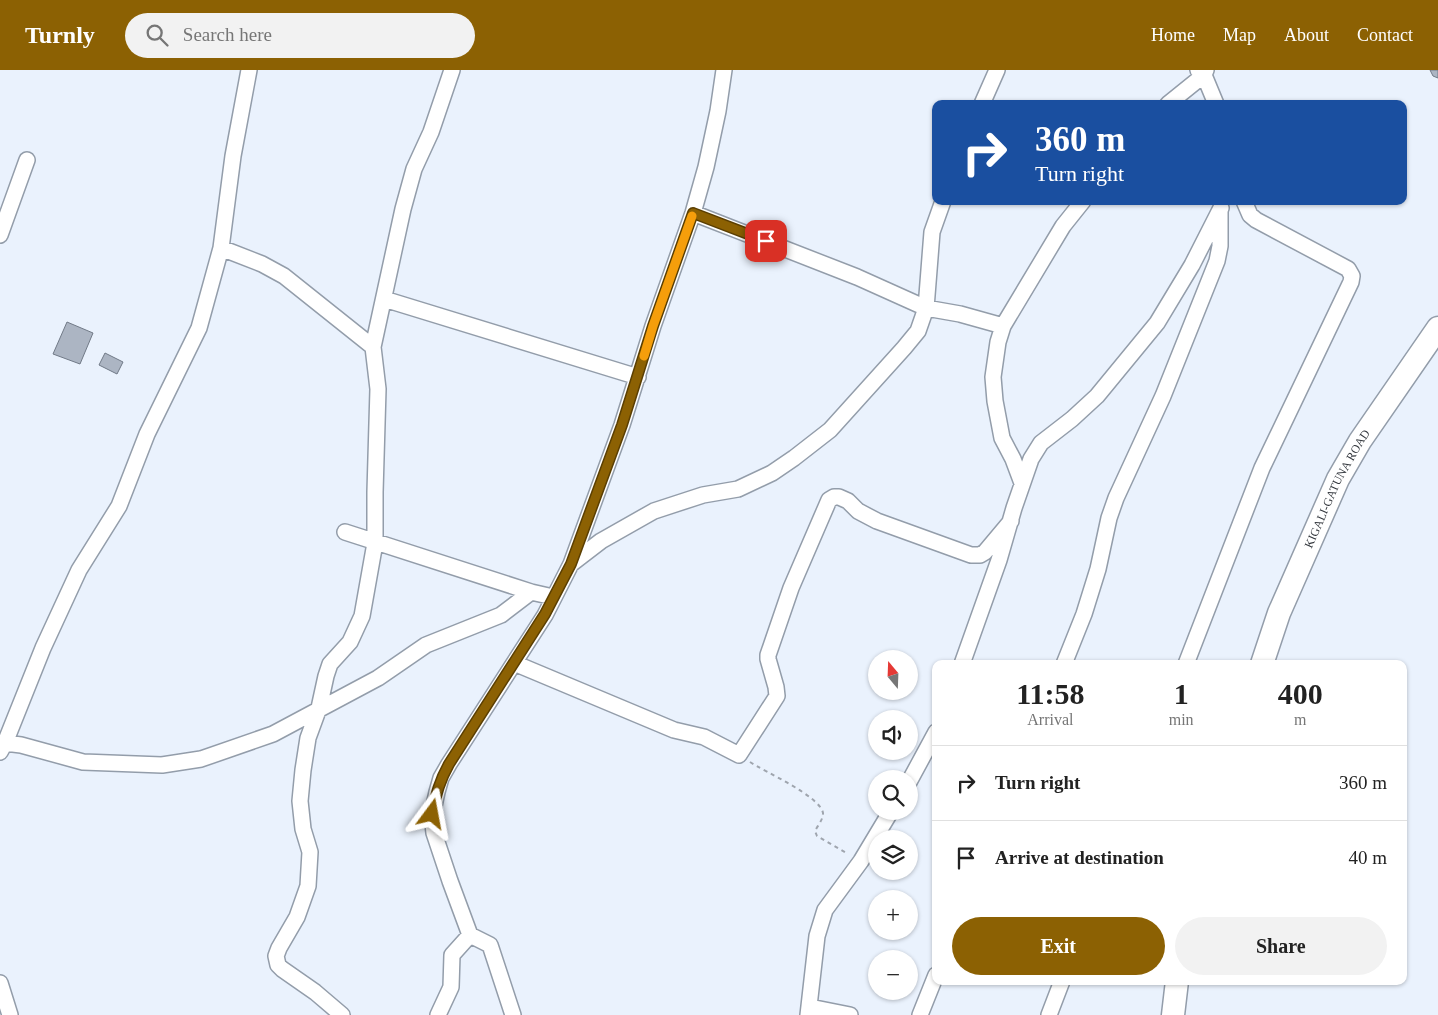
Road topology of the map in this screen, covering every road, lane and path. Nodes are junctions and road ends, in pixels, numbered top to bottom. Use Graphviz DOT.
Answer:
graph roads {
  1 [pos="249,70"];
  2 [pos="452,70"];
  3 [pos="724,70"];
  4 [pos="997,70"];
  5 [pos="1203,72"];
  6 [pos="984,100"];
  7 [pos="1172,100"];
  8 [pos="1214,100"];
  9 [pos="27,160"];
  10 [pos="942,205"];
  11 [pos="1080,205"];
  12 [pos="1221,205"];
  13 [pos="1221,205"];
  14 [pos="1246,205"];
  15 [pos="693,213"];
  16 [pos="0,235"];
  17 [pos="221,248"];
  18 [pos="384,299"];
  19 [pos="926,308"];
  20 [pos="1003,326"];
  21 [pos="1438,328"];
  22 [pos="374,347"];
  23 [pos="638,378"];
  24 [pos="1022,483"];
  25 [pos="1010,521"];
  26 [pos="345,532"];
  27 [pos="375,543"];
  28 [pos="571,564"];
  29 [pos="531,592"];
  30 [pos="553,597"];
  31 [pos="963,660"];
  32 [pos="1066,660"];
  33 [pos="1188,660"];
  34 [pos="1263,660"];
  35 [pos="514,663"];
  36 [pos="319,708"];
  37 [pos="932,739"];
  38 [pos="2,748"];
  39 [pos="739,755"];
  40 [pos="915,770"];
  41 [pos="886,820"];
  42 [pos="861,861"];
  43 [pos="470,935"];
  44 [pos="0,983"];
  45 [pos="932,985"];
  46 [pos="1060,985"];
  47 [pos="1177,985"];
  48 [pos="3,1002"];
  49 [pos="809,1011"];
  50 [pos="10,1015"];
  51 [pos="342,1015"];
  52 [pos="438,1015"];
  53 [pos="513,1015"];
  54 [pos="850,1015"];
  55 [pos="920,1015"];
  56 [pos="1049,1015"];
  57 [pos="1173,1015"];
  1 -- 17 [label="street"];
  2 -- 18 [label="street"];
  3 -- 15 [label="street"];
  4 -- 6 [label="street"];
  5 -- 7 [label="street"];
  5 -- 8 [label="street"];
  9 -- 16 [label="street"];
  10 -- 19 [label="street"];
  11 -- 20 [label="street"];
  12 -- 24 [label="street"];
  13 -- 32 [label="street"];
  14 -- 33 [label="street"];
  15 -- 19 [label="street"];
  15 -- 23 [label="street"];
  17 -- 22 [label="street"];
  17 -- 38 [label="street"];
  18 -- 22 [label="street"];
  18 -- 23 [label="street"];
  19 -- 20 [label="street"];
  19 -- 28 [label="street"];
  20 -- 24 [label="street"];
  21 -- 34 [label="highway, KIGALI-GATUNA ROAD"];
  22 -- 27 [label="street"];
  23 -- 28 [label="street"];
  24 -- 25 [label="street"];
  25 -- 31 [label="street"];
  25 -- 39 [label="street"];
  26 -- 27 [label="street"];
  27 -- 29 [label="street"];
  27 -- 36 [label="street"];
  28 -- 30 [label="street"];
  29 -- 30 [label="street"];
  29 -- 36 [label="street"];
  30 -- 35 [label="street"];
  35 -- 39 [label="street"];
  35 -- 43 [label="street"];
  36 -- 38 [label="street"];
  36 -- 51 [label="street"];
  37 -- 40 [label="street"];
  39 -- 42 [label="path"];
  41 -- 42 [label="street"];
  42 -- 49 [label="street"];
  43 -- 52 [label="street"];
  43 -- 53 [label="street"];
  44 -- 48 [label="street"];
  45 -- 55 [label="street"];
  46 -- 56 [label="street"];
  47 -- 57 [label="highway"];
  48 -- 50 [label="street"];
  49 -- 54 [label="street"];
}
